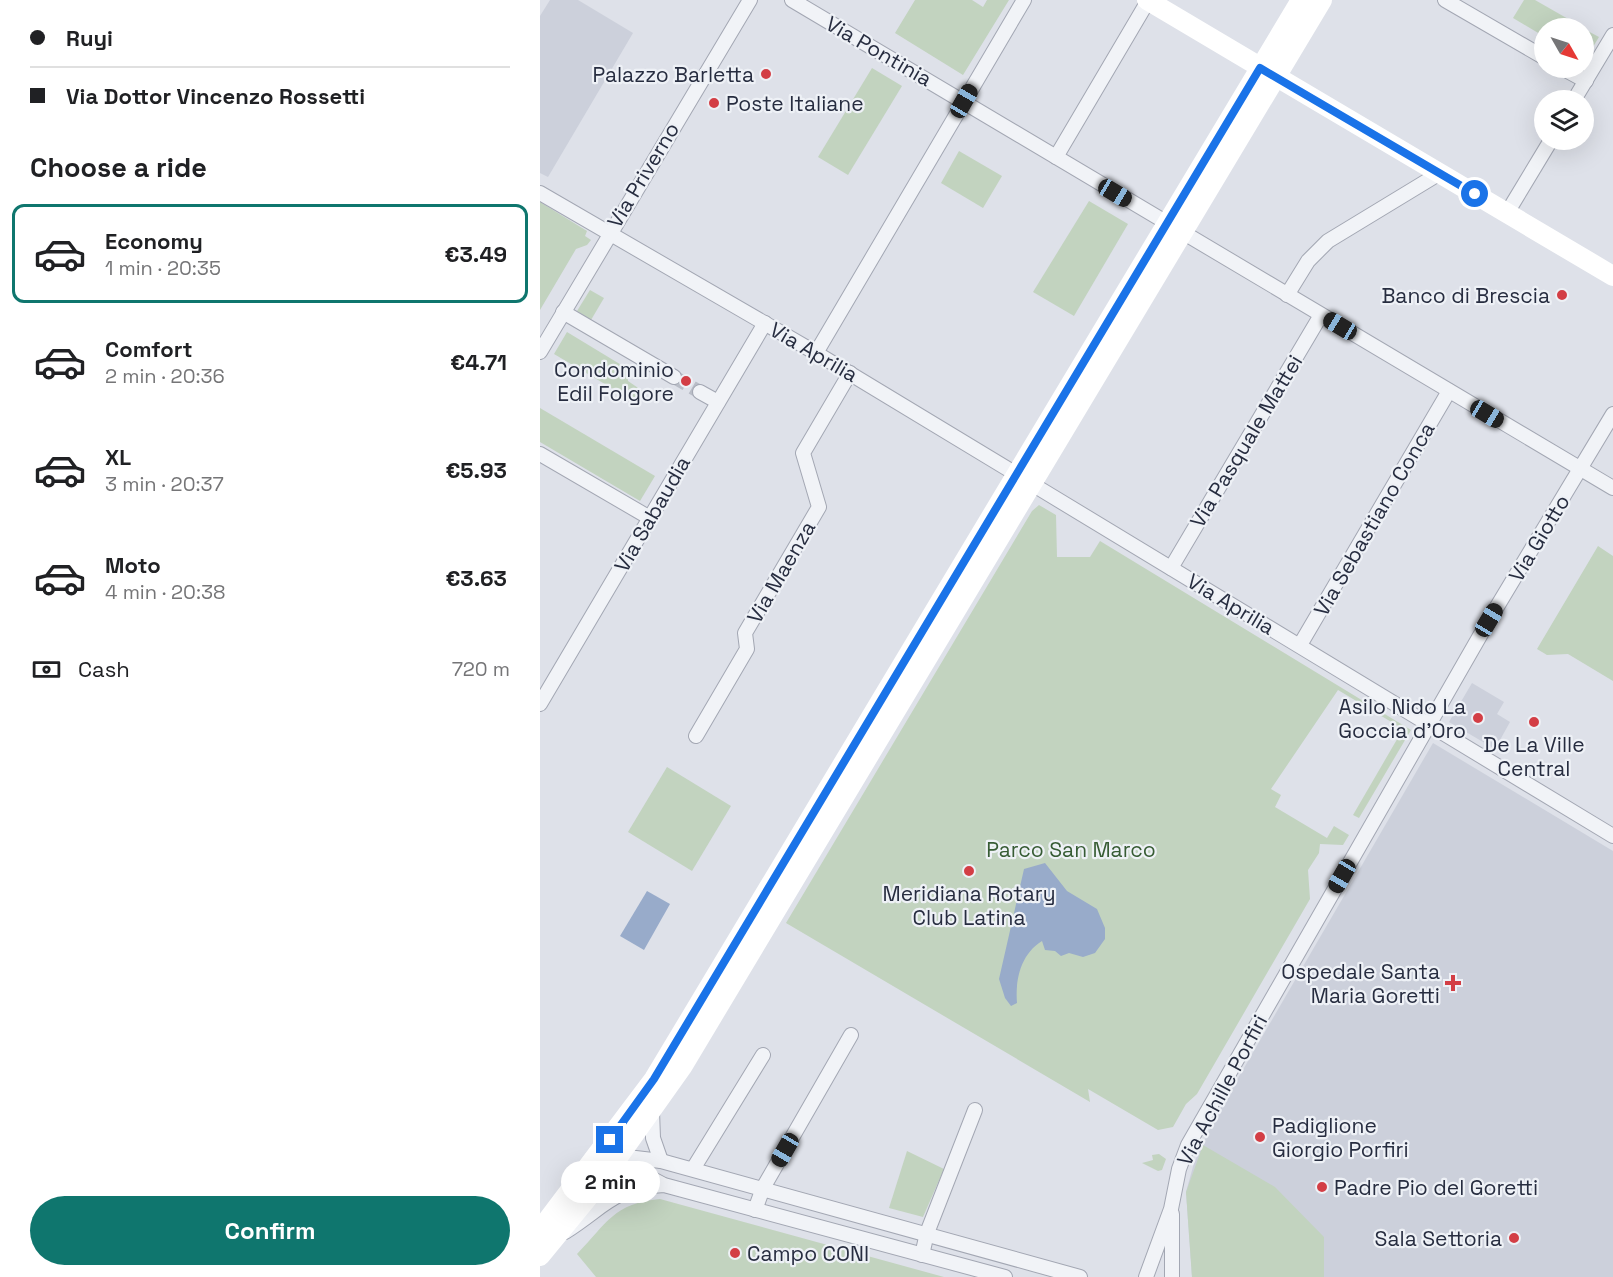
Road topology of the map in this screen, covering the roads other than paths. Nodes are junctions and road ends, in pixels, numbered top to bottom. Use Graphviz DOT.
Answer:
graph roads {
  1 [pos="750,0"];
  2 [pos="792,0"];
  3 [pos="1024,0"];
  4 [pos="1301,0"];
  5 [pos="1322,0"];
  6 [pos="1445,0"];
  7 [pos="1157,3"];
  8 [pos="1613,35"];
  9 [pos="1534,52"];
  10 [pos="1268,72"];
  11 [pos="1580,78"];
  12 [pos="1586,81"];
  13 [pos="1580,90"];
  14 [pos="964,101"];
  15 [pos="1545,150"];
  16 [pos="1056,157"];
  17 [pos="1440,174"];
  18 [pos="540,193"];
  19 [pos="1507,213"];
  20 [pos="1174,228"];
  21 [pos="609,233"];
  22 [pos="1613,276"];
  23 [pos="1287,295"];
  24 [pos="563,312"];
  25 [pos="1321,315"];
  26 [pos="765,323"];
  27 [pos="540,352"];
  28 [pos="816,353"];
  29 [pos="850,373"];
  30 [pos="674,377"];
  31 [pos="700,392"];
  32 [pos="1449,392"];
  33 [pos="718,402"];
  34 [pos="1613,414"];
  35 [pos="540,454"];
  36 [pos="1581,469"];
  37 [pos="1024,479"];
  38 [pos="1613,488"];
  39 [pos="650,518"];
  40 [pos="1171,568"];
  41 [pos="1300,645"];
  42 [pos="540,705"];
  43 [pos="1430,726"];
  44 [pos="696,736"];
  45 [pos="1613,836"];
  46 [pos="851,1035"];
  47 [pos="763,1055"];
  48 [pos="975,1110"];
  49 [pos="652,1111"];
  50 [pos="608,1156"];
  51 [pos="661,1161"];
  52 [pos="693,1169"];
  53 [pos="664,1185"];
  54 [pos="763,1188"];
  55 [pos="1172,1209"];
  56 [pos="755,1210"];
  57 [pos="927,1233"];
  58 [pos="548,1234"];
  59 [pos="922,1255"];
  60 [pos="540,1256"];
  61 [pos="1005,1277"];
  62 [pos="1080,1277"];
  63 [pos="1146,1277"];
  64 [pos="1172,1277"];
  1 -- 21 [label="street, Via Priverno"];
  2 -- 14 [label="street, Via Pontinia"];
  3 -- 14 [label="street"];
  4 -- 10 [label="street"];
  5 -- 10 [label="street"];
  6 -- 9 [label="street"];
  7 -- 10 [label="street"];
  7 -- 16 [label="street"];
  8 -- 12 [label="street"];
  10 -- 17 [label="street"];
  10 -- 20 [label="street"];
  11 -- 12 [label="street"];
  12 -- 13 [label="street"];
  14 -- 16 [label="street, Via Pontinia"];
  14 -- 28 [label="street"];
  15 -- 19 [label="street"];
  16 -- 20 [label="street, Via Pontinia"];
  17 -- 19 [label="street"];
  17 -- 23 [label="street"];
  18 -- 21 [label="street, Via Aprilia"];
  19 -- 22 [label="street"];
  20 -- 23 [label="street, Via Pontinia"];
  20 -- 37 [label="street"];
  21 -- 24 [label="street, Via Priverno"];
  21 -- 26 [label="street, Via Aprilia"];
  23 -- 25 [label="street, Via Pontinia"];
  24 -- 27 [label="street, Via Priverno"];
  24 -- 30 [label="street"];
  25 -- 32 [label="street, Via Pontinia"];
  25 -- 40 [label="street, Via Pasquale Mattei"];
  26 -- 28 [label="street, Via Aprilia"];
  26 -- 33 [label="street, Via Sabaudia"];
  28 -- 29 [label="street, Via Aprilia"];
  29 -- 37 [label="street, Via Aprilia"];
  29 -- 44 [label="street, Via Maenza"];
  31 -- 33 [label="street"];
  32 -- 36 [label="street, Via Pontinia"];
  32 -- 41 [label="street, Via Sebastiano Conca"];
  33 -- 39 [label="street, Via Sabaudia"];
  34 -- 36 [label="street, Via Giotto"];
  35 -- 39 [label="street"];
  36 -- 38 [label="street, Via Pontinia"];
  36 -- 43 [label="street, Via Giotto"];
  37 -- 40 [label="street, Via Aprilia"];
  37 -- 49 [label="street"];
  37 -- 50 [label="street"];
  39 -- 42 [label="street, Via Sabaudia"];
  40 -- 41 [label="street, Via Aprilia"];
  41 -- 43 [label="street, Via Aprilia"];
  43 -- 45 [label="street, Via Aprilia"];
  43 -- 55 [label="street, Via Achille Porfiri"];
  46 -- 54 [label="street"];
  47 -- 52 [label="street"];
  48 -- 57 [label="street"];
  49 -- 50 [label="street"];
  49 -- 51 [label="street"];
  50 -- 51 [label="street"];
  50 -- 53 [label="street"];
  50 -- 58 [label="street"];
  51 -- 52 [label="street"];
  52 -- 54 [label="street"];
  53 -- 56 [label="street"];
  53 -- 58 [label="street"];
  54 -- 56 [label="street"];
  54 -- 57 [label="street"];
  55 -- 63 [label="street, Via Achille Porfiri"];
  55 -- 64 [label="street, Via Achille Porfiri"];
  56 -- 59 [label="street"];
  57 -- 59 [label="street"];
  57 -- 62 [label="street"];
  58 -- 60 [label="street"];
  59 -- 61 [label="street"];
}
